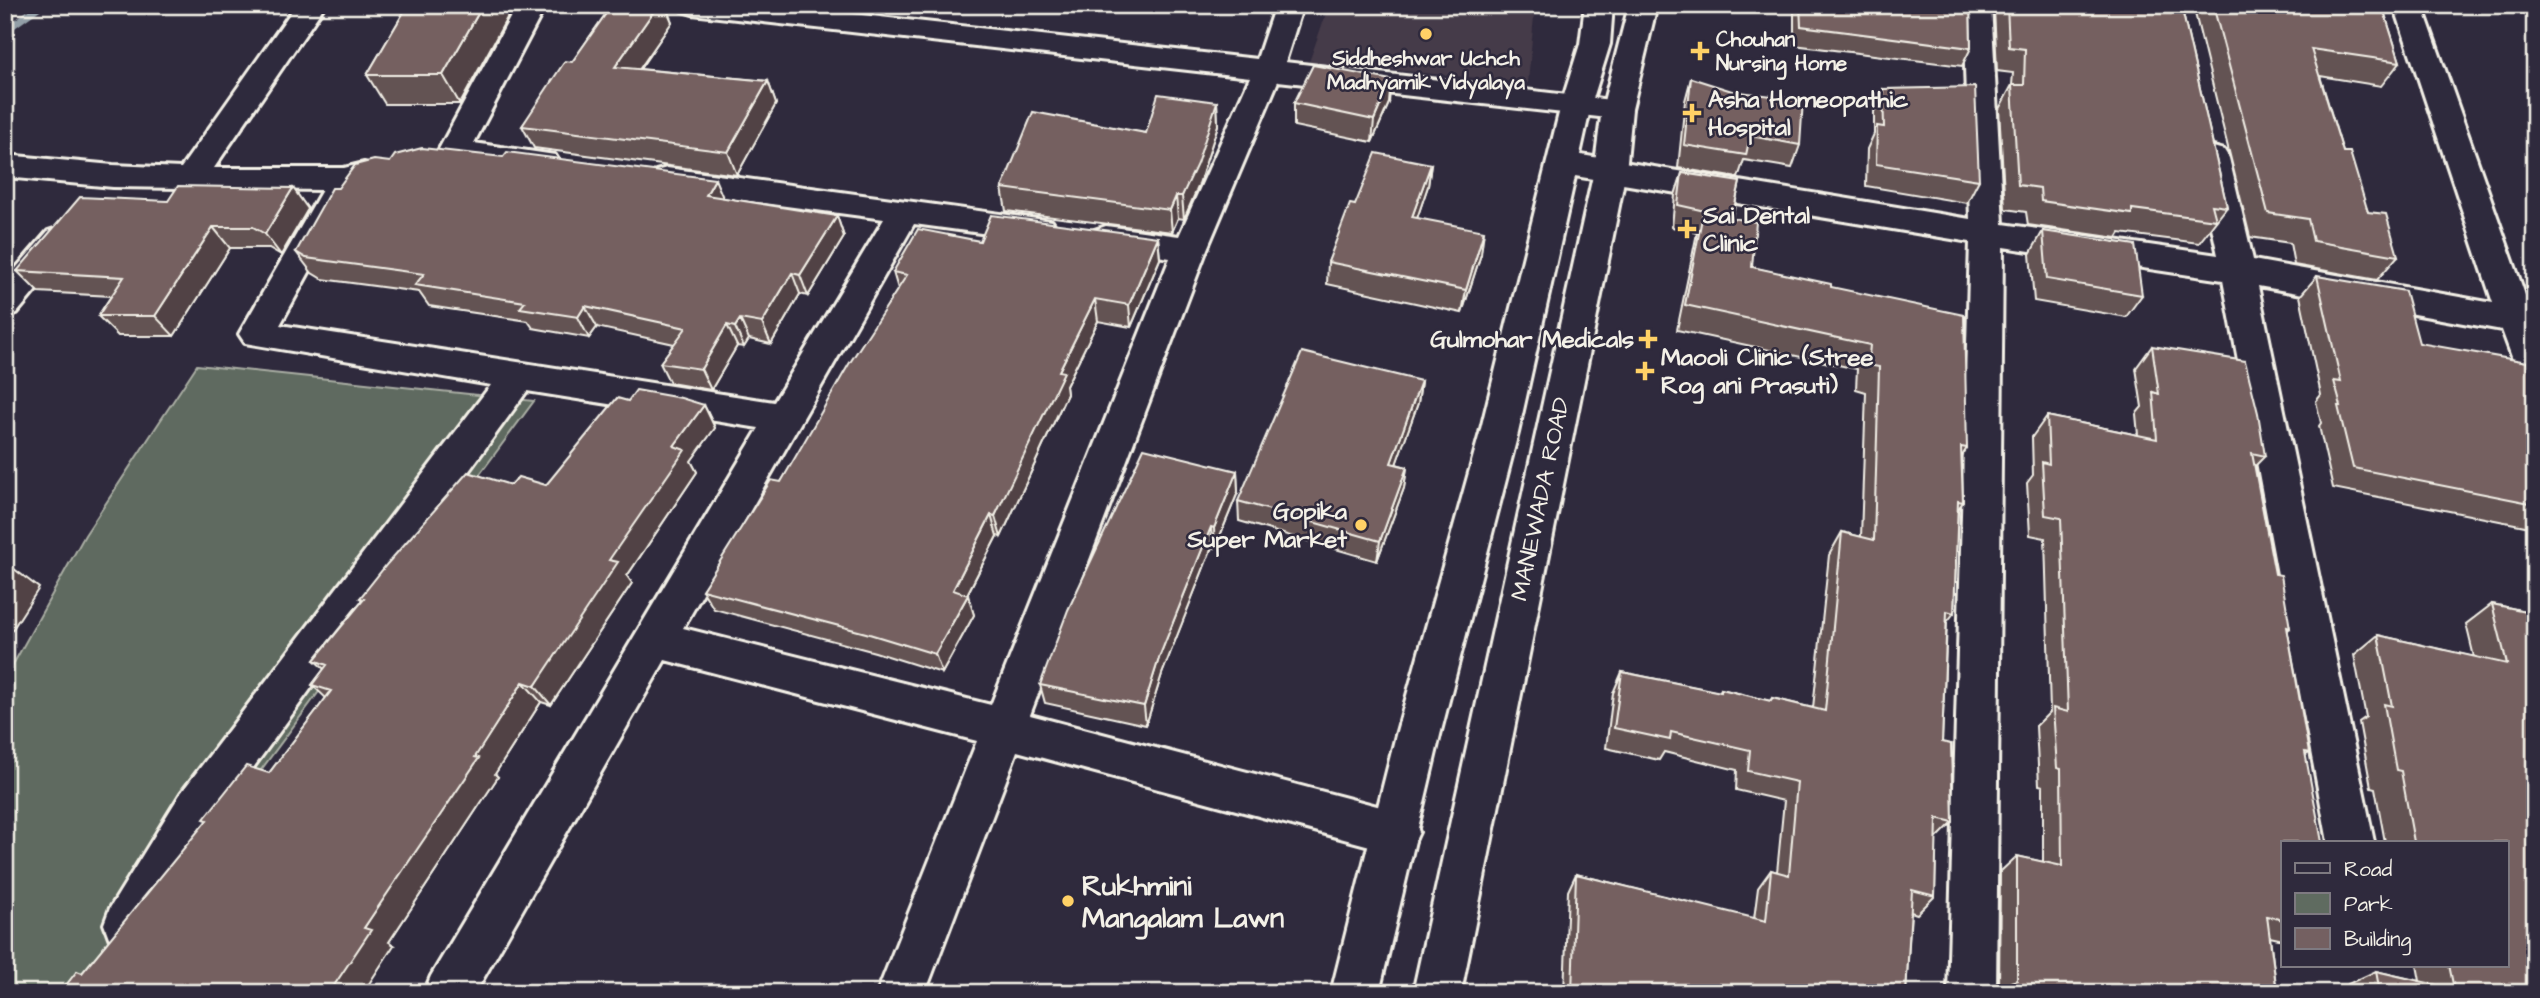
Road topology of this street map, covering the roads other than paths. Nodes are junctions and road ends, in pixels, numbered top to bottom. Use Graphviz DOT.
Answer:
graph roads {
  1 [pos="311,5"];
  2 [pos="532,5"];
  3 [pos="692,5"];
  4 [pos="1289,5"];
  5 [pos="1599,5"];
  6 [pos="1643,5"];
  7 [pos="1977,5"];
  8 [pos="2408,5"];
  9 [pos="1268,70"];
  10 [pos="1576,105"];
  11 [pos="1617,109"];
  12 [pos="2205,124"];
  13 [pos="1563,163"];
  14 [pos="5,166"];
  15 [pos="393,167"];
  16 [pos="577,167"];
  17 [pos="1610,171"];
  18 [pos="631,175"];
  19 [pos="113,176"];
  20 [pos="190,179"];
  21 [pos="344,179"];
  22 [pos="905,211"];
  23 [pos="1987,233"];
  24 [pos="1190,249"];
  25 [pos="2238,270"];
  26 [pos="5,304"];
  27 [pos="2526,321"];
  28 [pos="2535,374"];
  29 [pos="518,376"];
  30 [pos="785,418"];
  31 [pos="655,639"];
  32 [pos="1004,728"];
  33 [pos="1396,832"];
  34 [pos="2351,841"];
  35 [pos="127,924"];
  36 [pos="448,993"];
  37 [pos="901,993"];
  38 [pos="1354,993"];
  39 [pos="1437,993"];
  40 [pos="1972,993"];
  1 -- 20 [label="street"];
  2 -- 16 [label="street"];
  3 -- 9 [label="street"];
  4 -- 9 [label="street"];
  5 -- 10 [label="street"];
  6 -- 11 [label="street, MANEWADA ROAD"];
  7 -- 23 [label="street"];
  8 -- 27 [label="street"];
  9 -- 10 [label="street"];
  9 -- 24 [label="street"];
  10 -- 11 [label="street"];
  10 -- 13 [label="street"];
  11 -- 17 [label="street, MANEWADA ROAD"];
  12 -- 25 [label="street"];
  13 -- 17 [label="street"];
  13 -- 33 [label="street"];
  14 -- 19 [label="street"];
  15 -- 21 [label="street"];
  17 -- 23 [label="street"];
  17 -- 39 [label="street, MANEWADA ROAD"];
  18 -- 22 [label="street"];
  19 -- 20 [label="street"];
  19 -- 26 [label="street"];
  20 -- 21 [label="street"];
  21 -- 29 [label="street"];
  22 -- 24 [label="street"];
  22 -- 30 [label="street"];
  23 -- 25 [label="street"];
  23 -- 40 [label="street"];
  24 -- 32 [label="street"];
  25 -- 27 [label="street"];
  25 -- 34 [label="street"];
  27 -- 28 [label="street"];
  29 -- 30 [label="street"];
  29 -- 35 [label="street"];
  30 -- 31 [label="street"];
  31 -- 32 [label="street"];
  31 -- 36 [label="street"];
  32 -- 33 [label="street"];
  32 -- 37 [label="street"];
  33 -- 38 [label="street"];
}
